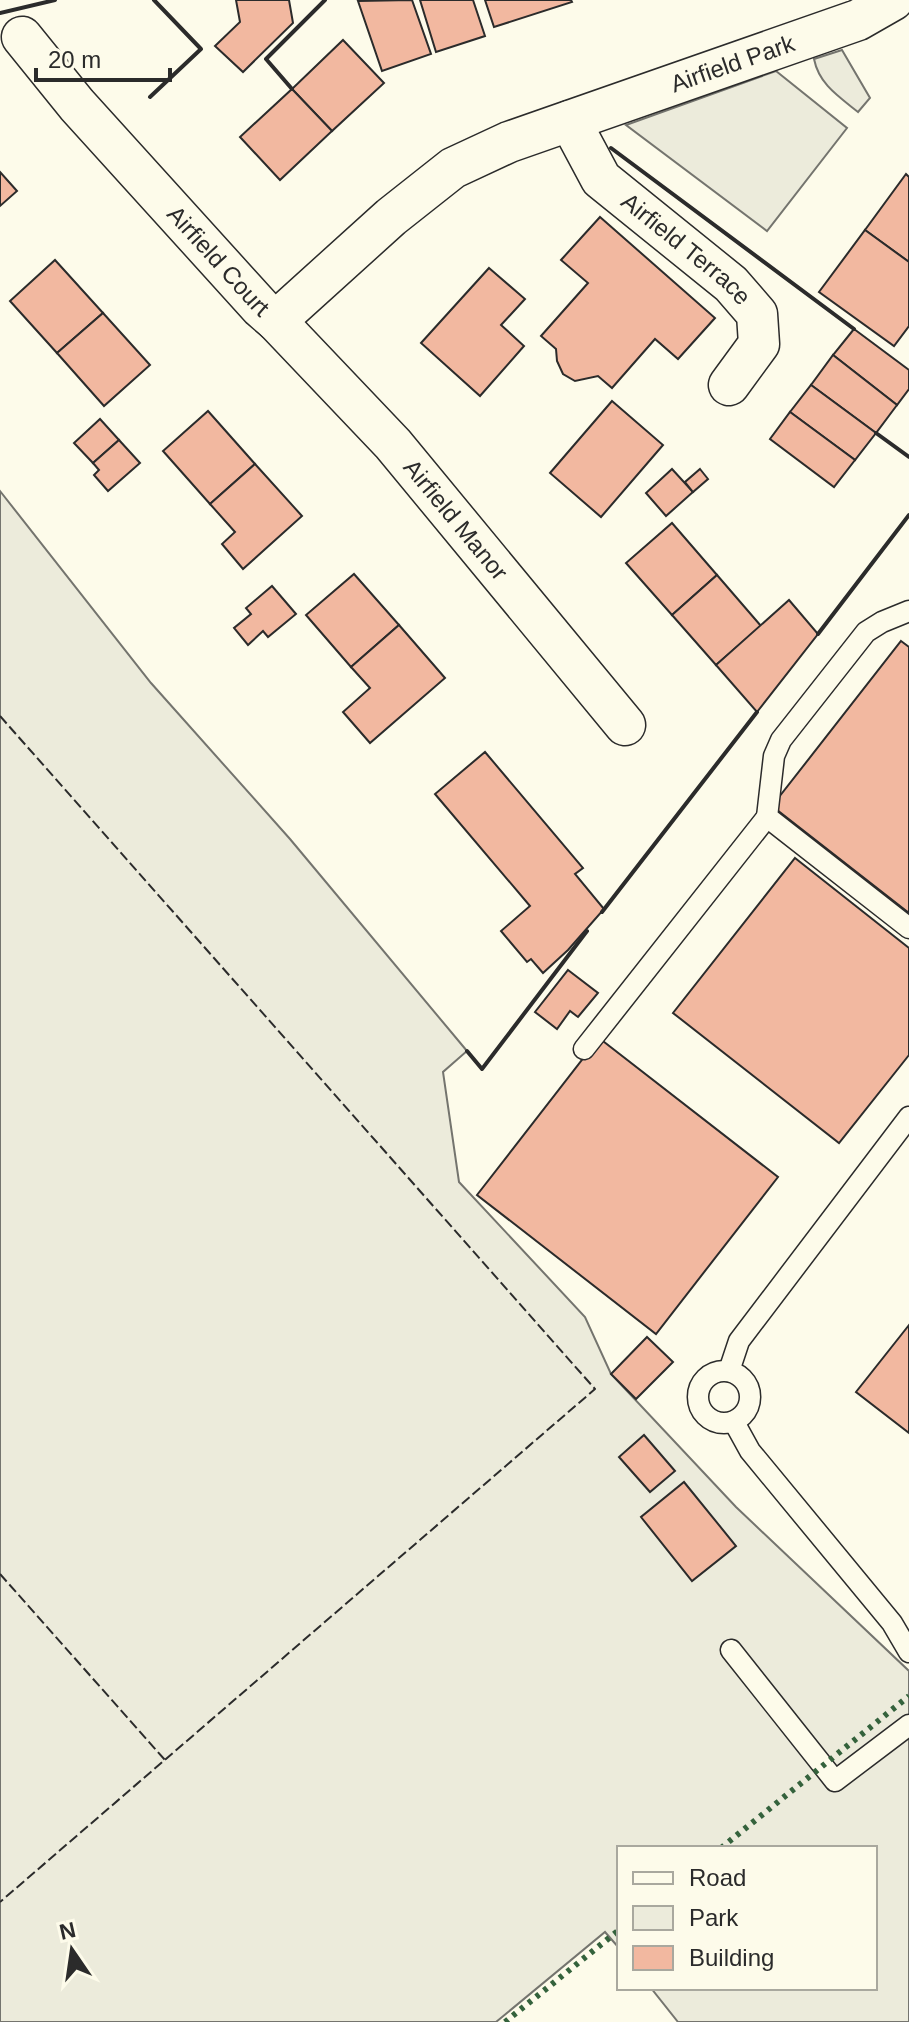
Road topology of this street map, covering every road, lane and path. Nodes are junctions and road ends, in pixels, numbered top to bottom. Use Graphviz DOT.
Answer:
graph roads {
  1 [pos="893,0"];
  2 [pos="22,37"];
  3 [pos="570,121"];
  4 [pos="276,321"];
  5 [pos="729,385"];
  6 [pos="909,611"];
  7 [pos="625,725"];
  8 [pos="767,817"];
  9 [pos="909,928"];
  10 [pos="584,1049"];
  11 [pos="909,1117"];
  12 [pos="729,1371"];
  13 [pos="734,1422"];
  14 [pos="731,1650"];
  15 [pos="909,1652"];
  16 [pos="909,1725"];
  1 -- 3 [label="street, Airfield Park"];
  2 -- 4 [label="street, Airfield Court"];
  3 -- 4 [label="street, Airfield Court"];
  3 -- 5 [label="street, Airfield Terrace"];
  4 -- 7 [label="street, Airfield Manor"];
  6 -- 8 [label="lane"];
  8 -- 9 [label="lane"];
  8 -- 10 [label="lane"];
  11 -- 12 [label="lane"];
  12 -- 13 [label="lane"];
  12 -- 13 [label="lane"];
  13 -- 15 [label="lane"];
  14 -- 16 [label="lane"];
}
